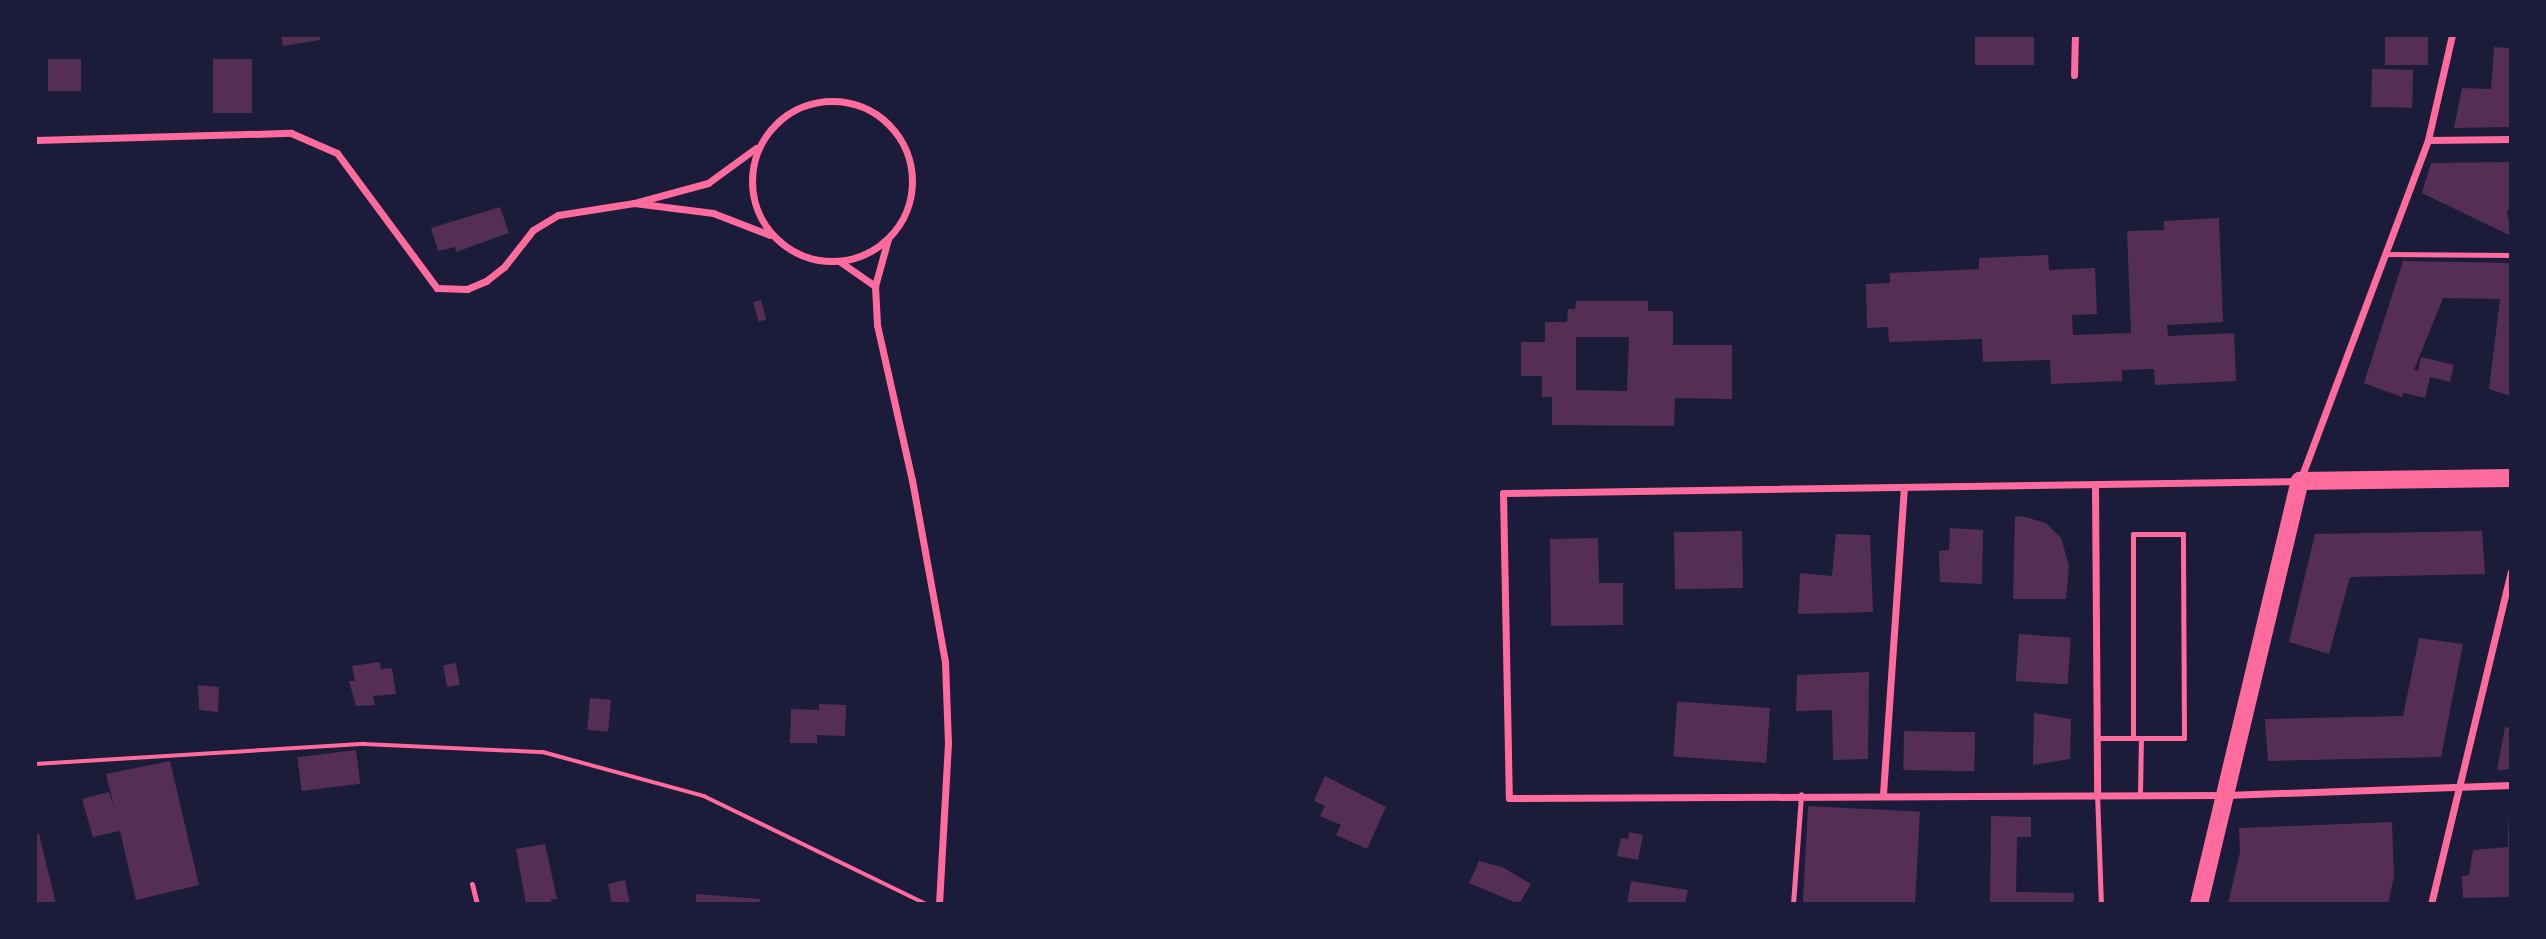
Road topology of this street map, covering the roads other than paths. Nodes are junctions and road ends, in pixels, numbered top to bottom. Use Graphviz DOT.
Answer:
graph roads {
  1 [pos="2075,35"];
  2 [pos="2452,35"];
  3 [pos="2074,75"];
  4 [pos="2511,139"];
  5 [pos="35,140"];
  6 [pos="2428,140"];
  7 [pos="759,145"];
  8 [pos="634,203"];
  9 [pos="777,238"];
  10 [pos="888,239"];
  11 [pos="2385,254"];
  12 [pos="2511,255"];
  13 [pos="839,261"];
  14 [pos="875,286"];
  15 [pos="2511,478"];
  16 [pos="2300,481"];
  17 [pos="2095,485"];
  18 [pos="1904,488"];
  19 [pos="2511,572"];
  20 [pos="2098,738"];
  21 [pos="2133,738"];
  22 [pos="2141,738"];
  23 [pos="2511,785"];
  24 [pos="2462,786"];
  25 [pos="2097,792"];
  26 [pos="2140,793"];
  27 [pos="1801,794"];
  28 [pos="1883,794"];
  29 [pos="2225,795"];
  30 [pos="472,884"];
  31 [pos="477,904"];
  32 [pos="939,904"];
  33 [pos="1793,904"];
  34 [pos="2101,904"];
  35 [pos="2199,904"];
  36 [pos="2431,904"];
  1 -- 3 [label="street"];
  2 -- 6 [label="street"];
  4 -- 6 [label="street"];
  5 -- 8 [label="street"];
  6 -- 11 [label="street"];
  7 -- 8 [label="street"];
  7 -- 9 [label="street"];
  7 -- 10 [label="street"];
  8 -- 9 [label="street"];
  9 -- 13 [label="street"];
  10 -- 13 [label="street"];
  10 -- 14 [label="street"];
  11 -- 12 [label="lane"];
  11 -- 16 [label="street"];
  13 -- 14 [label="street"];
  14 -- 32 [label="street"];
  15 -- 16 [label="main road"];
  16 -- 17 [label="street"];
  16 -- 29 [label="main road"];
  17 -- 18 [label="street"];
  17 -- 20 [label="street"];
  18 -- 27 [label="street"];
  18 -- 28 [label="street"];
  19 -- 24 [label="street"];
  20 -- 21 [label="lane"];
  20 -- 25 [label="street"];
  21 -- 22 [label="lane"];
  21 -- 22 [label="lane"];
  22 -- 26 [label="lane"];
  23 -- 24 [label="street"];
  24 -- 29 [label="street"];
  24 -- 36 [label="street"];
  25 -- 26 [label="street"];
  25 -- 28 [label="street"];
  25 -- 34 [label="lane"];
  26 -- 29 [label="street"];
  27 -- 28 [label="street"];
  27 -- 33 [label="lane"];
  29 -- 35 [label="main road"];
  30 -- 31 [label="lane"];
}
